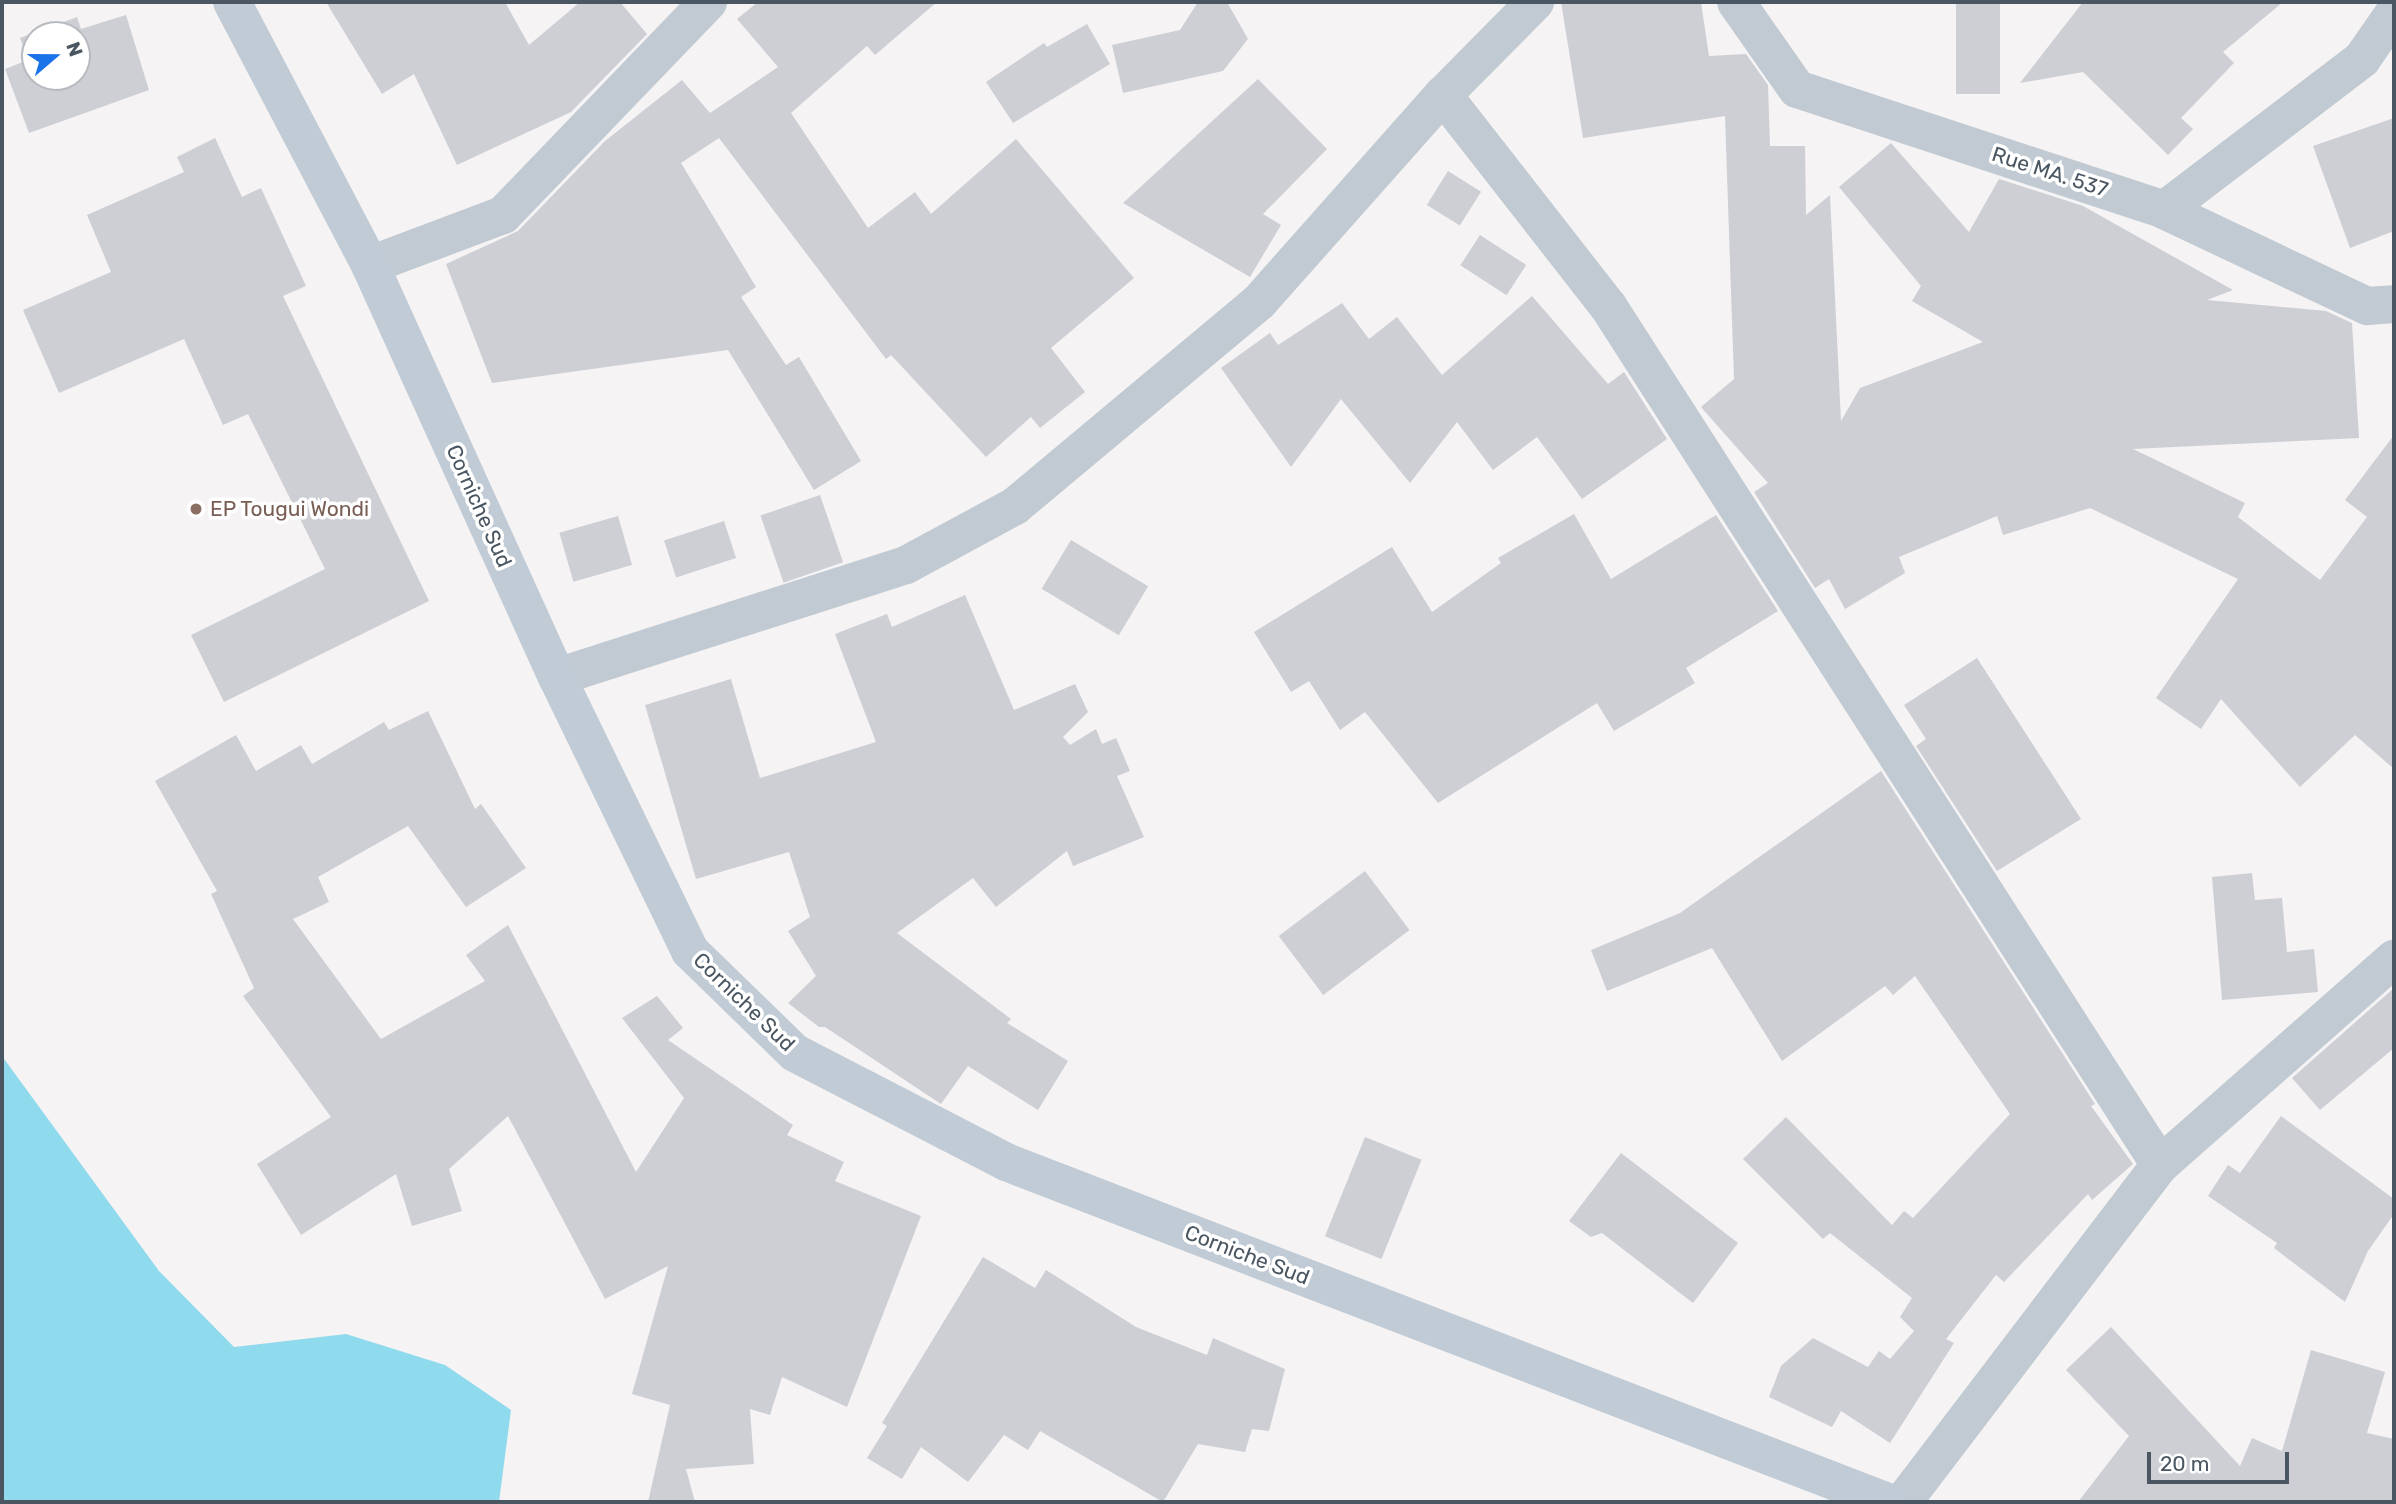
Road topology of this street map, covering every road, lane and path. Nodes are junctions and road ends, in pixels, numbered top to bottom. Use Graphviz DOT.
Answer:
graph roads {
  1 [pos="232,2"];
  2 [pos="708,2"];
  3 [pos="1535,2"];
  4 [pos="1737,2"];
  5 [pos="2394,12"];
  6 [pos="1443,95"];
  7 [pos="2164,210"];
  8 [pos="370,265"];
  9 [pos="2394,304"];
  10 [pos="557,677"];
  11 [pos="2394,959"];
  12 [pos="2160,1165"];
  13 [pos="1888,1502"];
  14 [pos="1903,1502"];
  1 -- 8 [label="main road, Corniche Sud"];
  2 -- 8 [label="street"];
  3 -- 6 [label="street"];
  4 -- 7 [label="street, Rue MA. 537"];
  5 -- 7 [label="street"];
  6 -- 10 [label="street"];
  6 -- 12 [label="street"];
  7 -- 9 [label="street, Rue MA. 537"];
  8 -- 10 [label="main road, Corniche Sud"];
  10 -- 13 [label="main road, Corniche Sud"];
  11 -- 12 [label="street"];
  12 -- 14 [label="street"];
}
